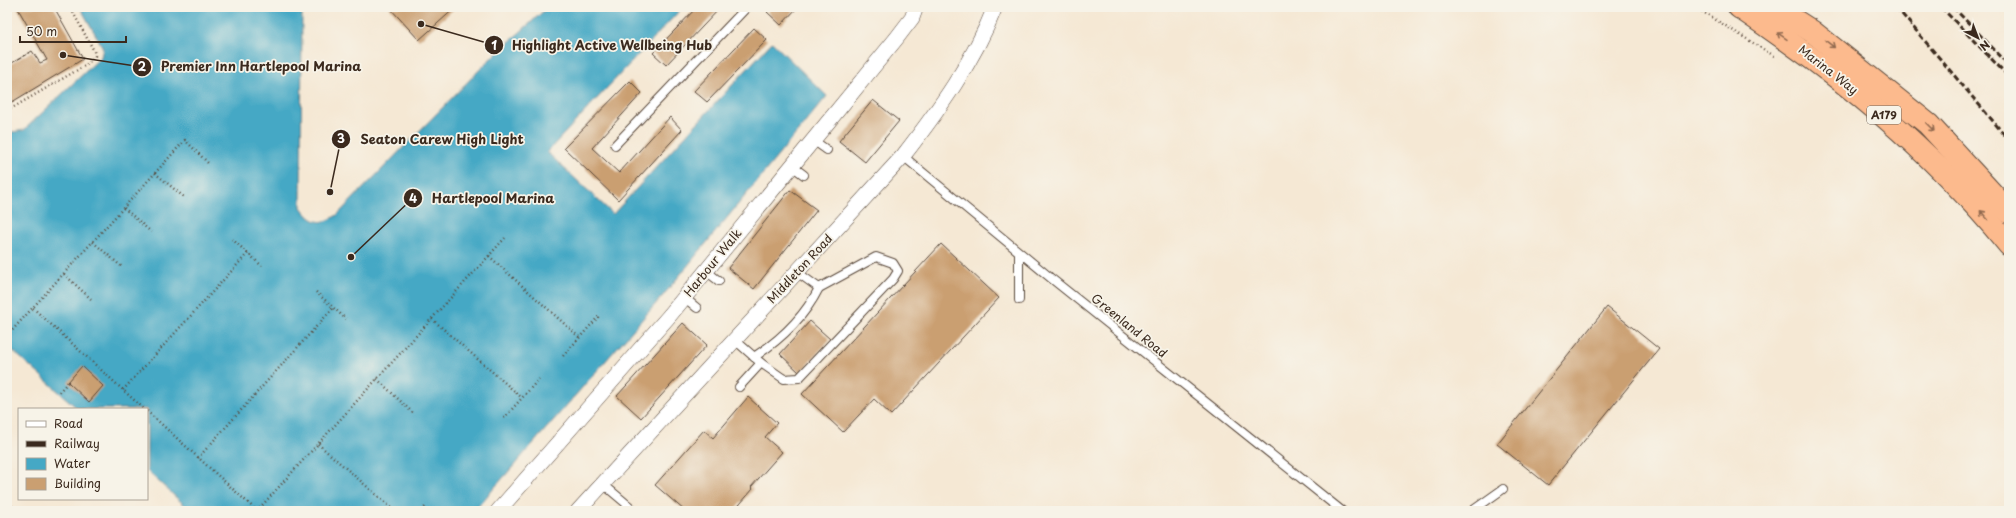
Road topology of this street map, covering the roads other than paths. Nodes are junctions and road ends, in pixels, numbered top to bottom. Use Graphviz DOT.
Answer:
graph roads {
  1 [pos="747,7"];
  2 [pos="916,7"];
  3 [pos="995,7"];
  4 [pos="1739,7"];
  5 [pos="1774,7"];
  6 [pos="813,140"];
  7 [pos="615,145"];
  8 [pos="827,150"];
  9 [pos="903,156"];
  10 [pos="2009,212"];
  11 [pos="2009,245"];
  12 [pos="1019,253"];
  13 [pos="706,271"];
  14 [pos="798,272"];
  15 [pos="718,281"];
  16 [pos="820,288"];
  17 [pos="684,298"];
  18 [pos="1019,300"];
  19 [pos="697,308"];
  20 [pos="735,340"];
  21 [pos="754,357"];
  22 [pos="761,364"];
  23 [pos="740,387"];
  24 [pos="603,484"];
  25 [pos="1502,489"];
  26 [pos="7,506"];
  27 [pos="10,511"];
  28 [pos="498,511"];
  29 [pos="578,511"];
  30 [pos="635,511"];
  31 [pos="1342,511"];
  32 [pos="1472,511"];
  1 -- 7 [label="lane"];
  2 -- 6 [label="street, Harbour Walk"];
  3 -- 9 [label="street, Middleton Road"];
  11 -- 4 [label="highway, Marina Way / A179, one-way"];
  5 -- 10 [label="highway, Marina Way / A179, one-way"];
  6 -- 8 [label="lane"];
  6 -- 13 [label="street, Harbour Walk"];
  9 -- 12 [label="lane, Greenland Road"];
  9 -- 14 [label="street, Middleton Road"];
  12 -- 18 [label="lane"];
  12 -- 31 [label="lane, Greenland Road"];
  13 -- 15 [label="lane"];
  13 -- 17 [label="street, Harbour Walk"];
  14 -- 16 [label="lane"];
  14 -- 20 [label="street, Middleton Road"];
  16 -- 21 [label="lane"];
  16 -- 22 [label="lane"];
  17 -- 19 [label="lane"];
  17 -- 28 [label="street, Harbour Walk"];
  20 -- 21 [label="lane"];
  20 -- 24 [label="street, Middleton Road"];
  21 -- 22 [label="lane"];
  22 -- 23 [label="lane"];
  24 -- 29 [label="street, Middleton Road"];
  24 -- 30 [label="lane"];
  25 -- 32 [label="lane"];
  26 -- 27 [label="lane"];
}
